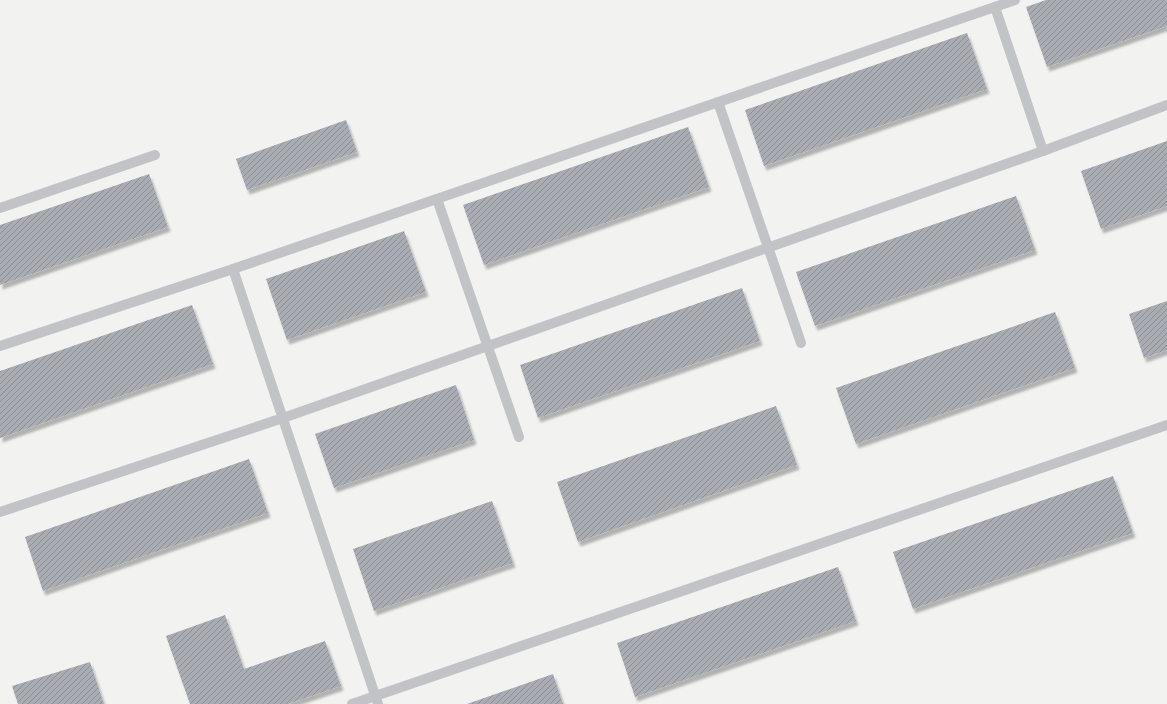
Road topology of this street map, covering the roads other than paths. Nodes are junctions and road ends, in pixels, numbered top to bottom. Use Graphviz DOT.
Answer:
graph roads {
  1 [pos="1016,0"];
  2 [pos="995,7"];
  3 [pos="718,102"];
  4 [pos="1167,105"];
  5 [pos="1044,151"];
  6 [pos="155,155"];
  7 [pos="437,199"];
  8 [pos="0,208"];
  9 [pos="768,248"];
  10 [pos="233,269"];
  11 [pos="801,343"];
  12 [pos="0,346"];
  13 [pos="487,346"];
  14 [pos="283,418"];
  15 [pos="1167,425"];
  16 [pos="519,437"];
  17 [pos="0,512"];
  18 [pos="376,700"];
  19 [pos="352,704"];
  1 -- 2 [label="lane"];
  2 -- 3 [label="lane"];
  2 -- 5 [label="lane"];
  3 -- 7 [label="lane"];
  3 -- 9 [label="lane"];
  4 -- 5 [label="lane"];
  5 -- 9 [label="lane"];
  6 -- 8 [label="lane"];
  7 -- 10 [label="lane"];
  7 -- 13 [label="lane"];
  9 -- 11 [label="lane"];
  9 -- 13 [label="lane"];
  10 -- 12 [label="lane"];
  10 -- 14 [label="lane"];
  13 -- 14 [label="lane"];
  13 -- 16 [label="lane"];
  14 -- 17 [label="lane"];
  14 -- 18 [label="lane"];
  15 -- 18 [label="lane"];
  18 -- 19 [label="lane"];
}
